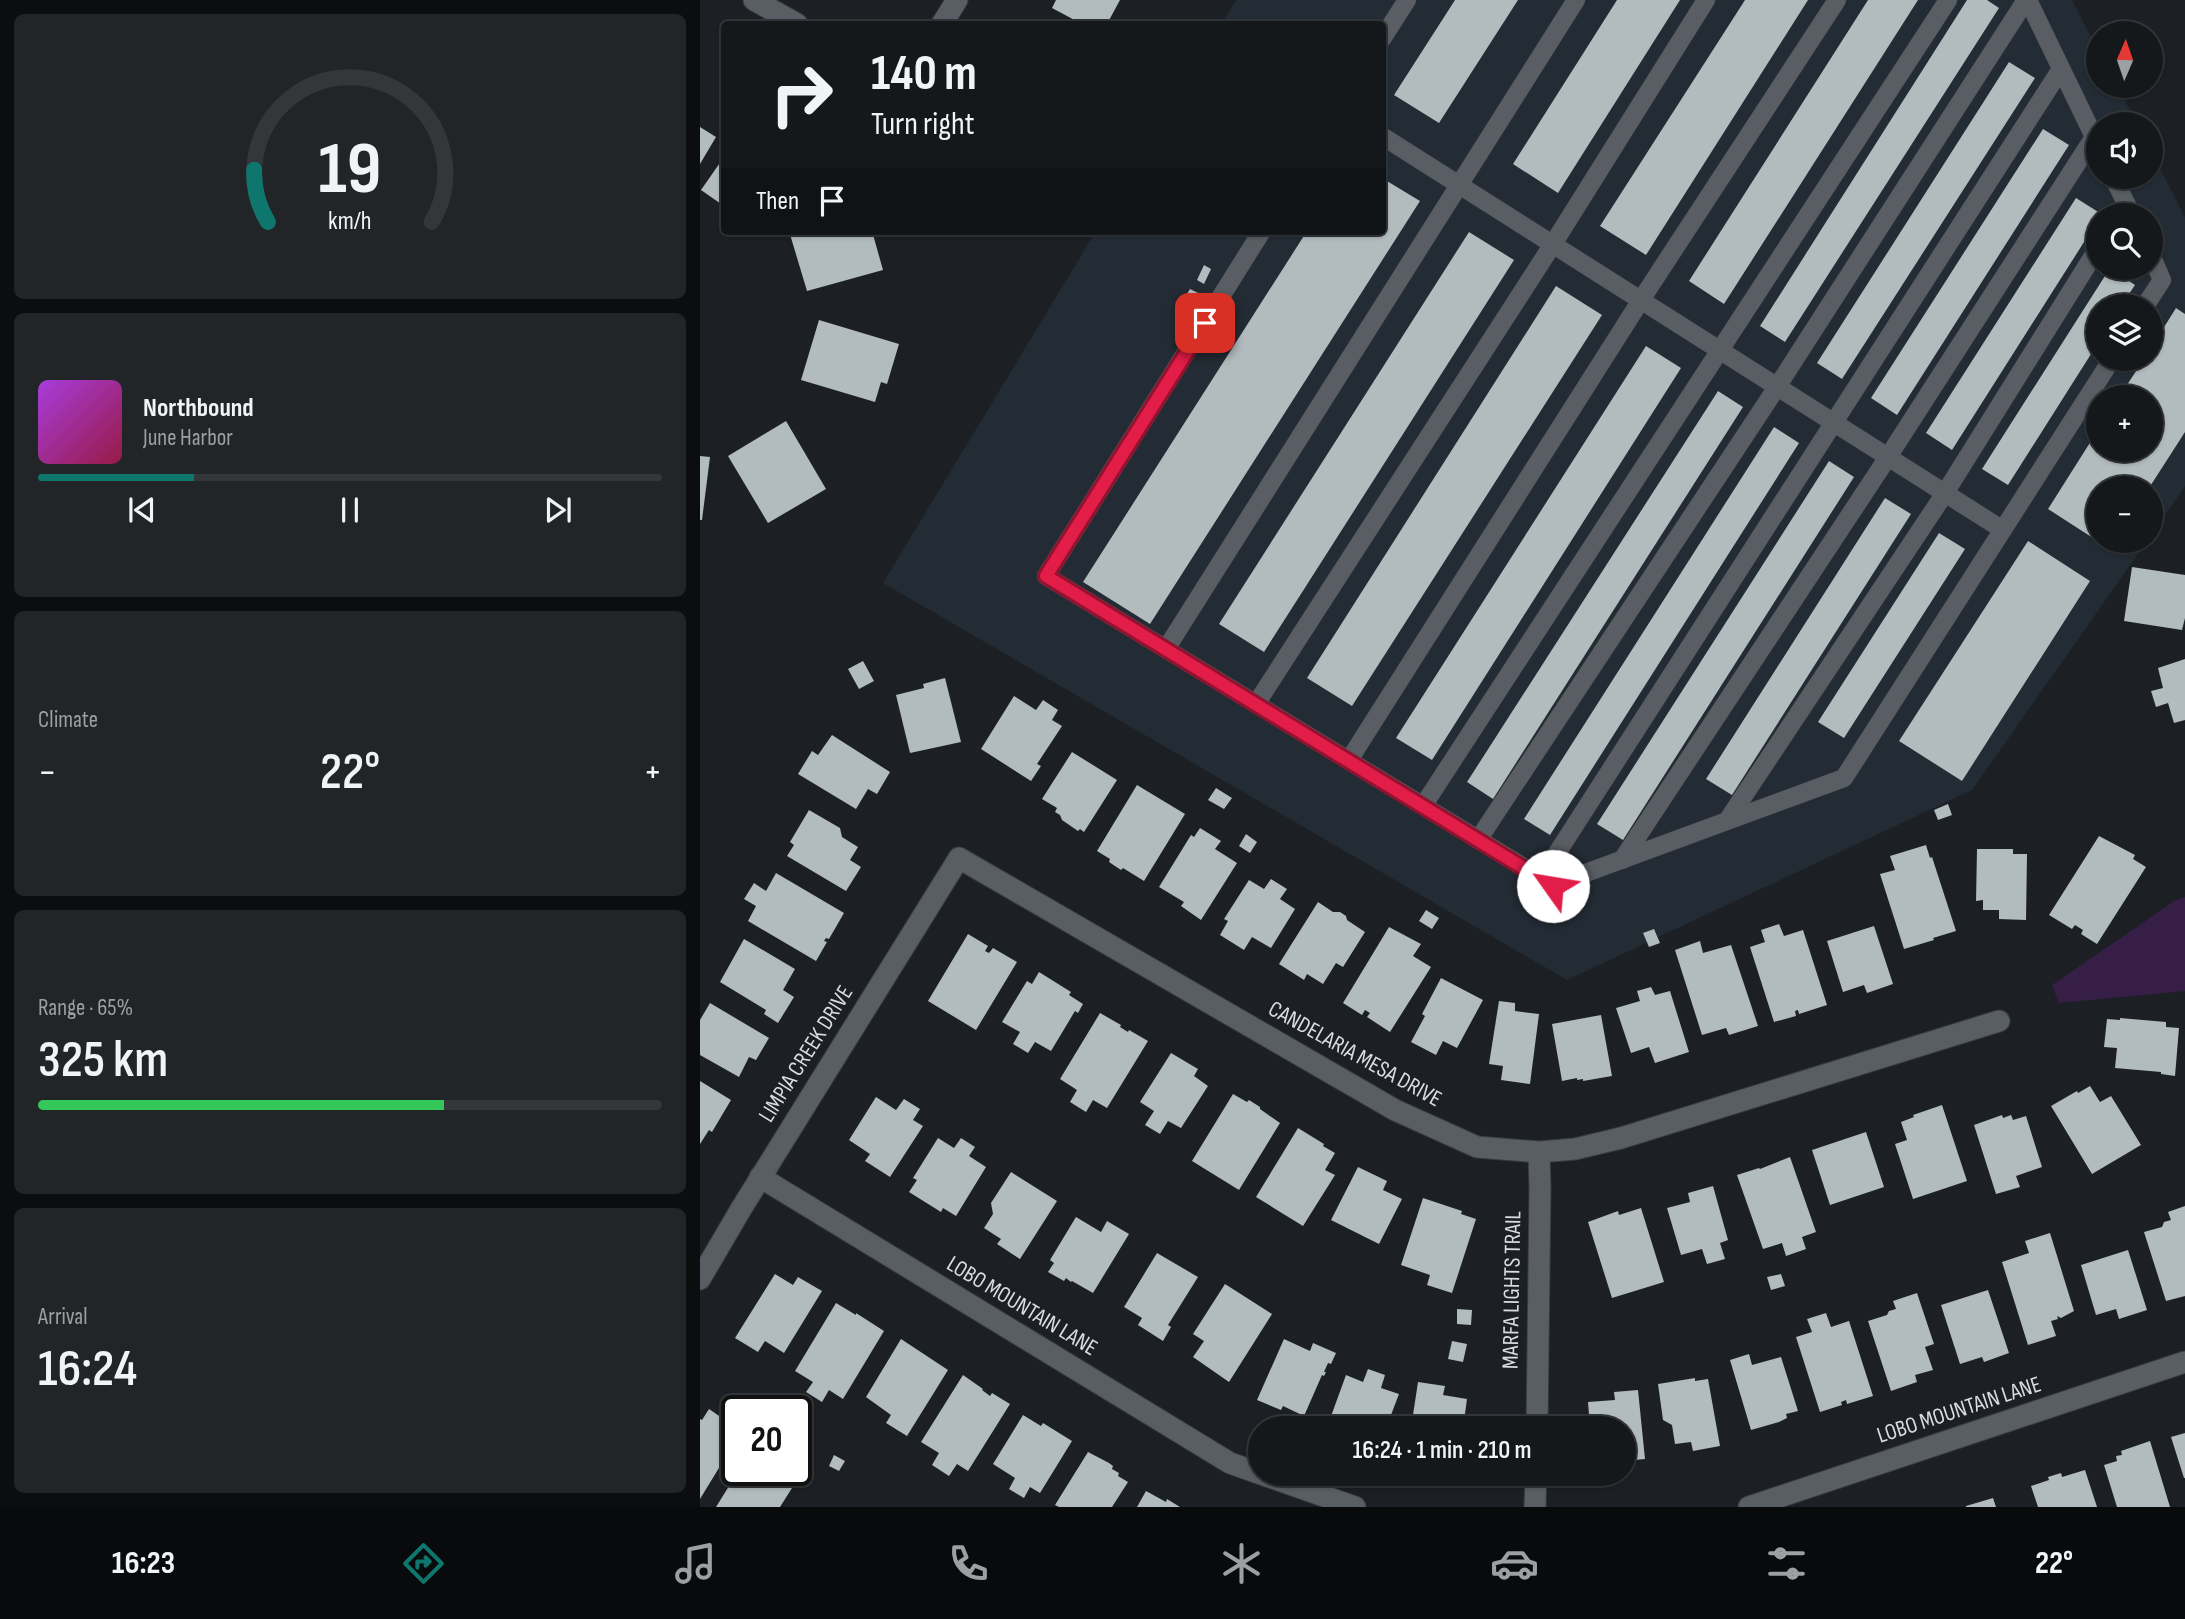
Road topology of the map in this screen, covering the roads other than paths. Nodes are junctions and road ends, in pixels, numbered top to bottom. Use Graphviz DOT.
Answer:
graph roads {
  1 [pos="754,0"];
  2 [pos="957,0"];
  3 [pos="1407,0"];
  4 [pos="1576,0"];
  5 [pos="1706,0"];
  6 [pos="1837,0"];
  7 [pos="1948,0"];
  8 [pos="2027,0"];
  9 [pos="792,21"];
  10 [pos="944,21"];
  11 [pos="1386,33"];
  12 [pos="2061,69"];
  13 [pos="2086,120"];
  14 [pos="1386,139"];
  15 [pos="2086,156"];
  16 [pos="1460,185"];
  17 [pos="1259,235"];
  18 [pos="1553,244"];
  19 [pos="2086,267"];
  20 [pos="1642,300"];
  21 [pos="1720,351"];
  22 [pos="2104,371"];
  23 [pos="1777,387"];
  24 [pos="1833,422"];
  25 [pos="1888,457"];
  26 [pos="1945,494"];
  27 [pos="2003,530"];
  28 [pos="1166,649"];
  29 [pos="1256,704"];
  30 [pos="1349,761"];
  31 [pos="1423,806"];
  32 [pos="1727,821"];
  33 [pos="1478,840"];
  34 [pos="959,859"];
  35 [pos="1622,860"];
  36 [pos="1541,878"];
  37 [pos="1999,1021"];
  38 [pos="1539,1152"];
  39 [pos="760,1177"];
  40 [pos="700,1279"];
  41 [pos="2185,1362"];
  42 [pos="1536,1416"];
  43 [pos="1536,1486"];
  44 [pos="1355,1507"];
  45 [pos="1535,1507"];
  46 [pos="1749,1507"];
  1 -- 9 [label="street"];
  2 -- 10 [label="street"];
  3 -- 11 [label="lane"];
  4 -- 16 [label="lane"];
  5 -- 18 [label="lane"];
  6 -- 20 [label="lane"];
  7 -- 21 [label="lane"];
  8 -- 12 [label="lane"];
  8 -- 23 [label="lane"];
  12 -- 13 [label="lane"];
  12 -- 24 [label="lane"];
  14 -- 16 [label="lane"];
  15 -- 25 [label="lane"];
  16 -- 18 [label="lane"];
  16 -- 28 [label="lane"];
  17 -- 28 [label="lane"];
  18 -- 20 [label="lane"];
  18 -- 29 [label="lane"];
  19 -- 26 [label="lane"];
  20 -- 21 [label="lane"];
  20 -- 30 [label="lane"];
  21 -- 23 [label="lane"];
  21 -- 31 [label="lane"];
  22 -- 27 [label="lane"];
  23 -- 24 [label="lane"];
  23 -- 33 [label="lane"];
  24 -- 25 [label="lane"];
  24 -- 36 [label="lane"];
  25 -- 26 [label="lane"];
  25 -- 35 [label="lane"];
  26 -- 27 [label="lane"];
  26 -- 32 [label="lane"];
  27 -- 32 [label="lane"];
  28 -- 29 [label="lane"];
  29 -- 30 [label="lane"];
  30 -- 31 [label="lane"];
  31 -- 33 [label="lane"];
  32 -- 35 [label="lane"];
  33 -- 36 [label="lane"];
  34 -- 38 [label="street, CANDELARIA MESA DRIVE"];
  34 -- 39 [label="street, LIMPIA CREEK DRIVE"];
  35 -- 36 [label="lane"];
  37 -- 38 [label="street, CANDELARIA MESA DRIVE"];
  38 -- 42 [label="street, MARFA LIGHTS TRAIL"];
  39 -- 40 [label="street, LIMPIA CREEK DRIVE"];
  39 -- 44 [label="street, LOBO MOUNTAIN LANE"];
  41 -- 46 [label="street, LOBO MOUNTAIN LANE"];
  43 -- 45 [label="street"];
}
